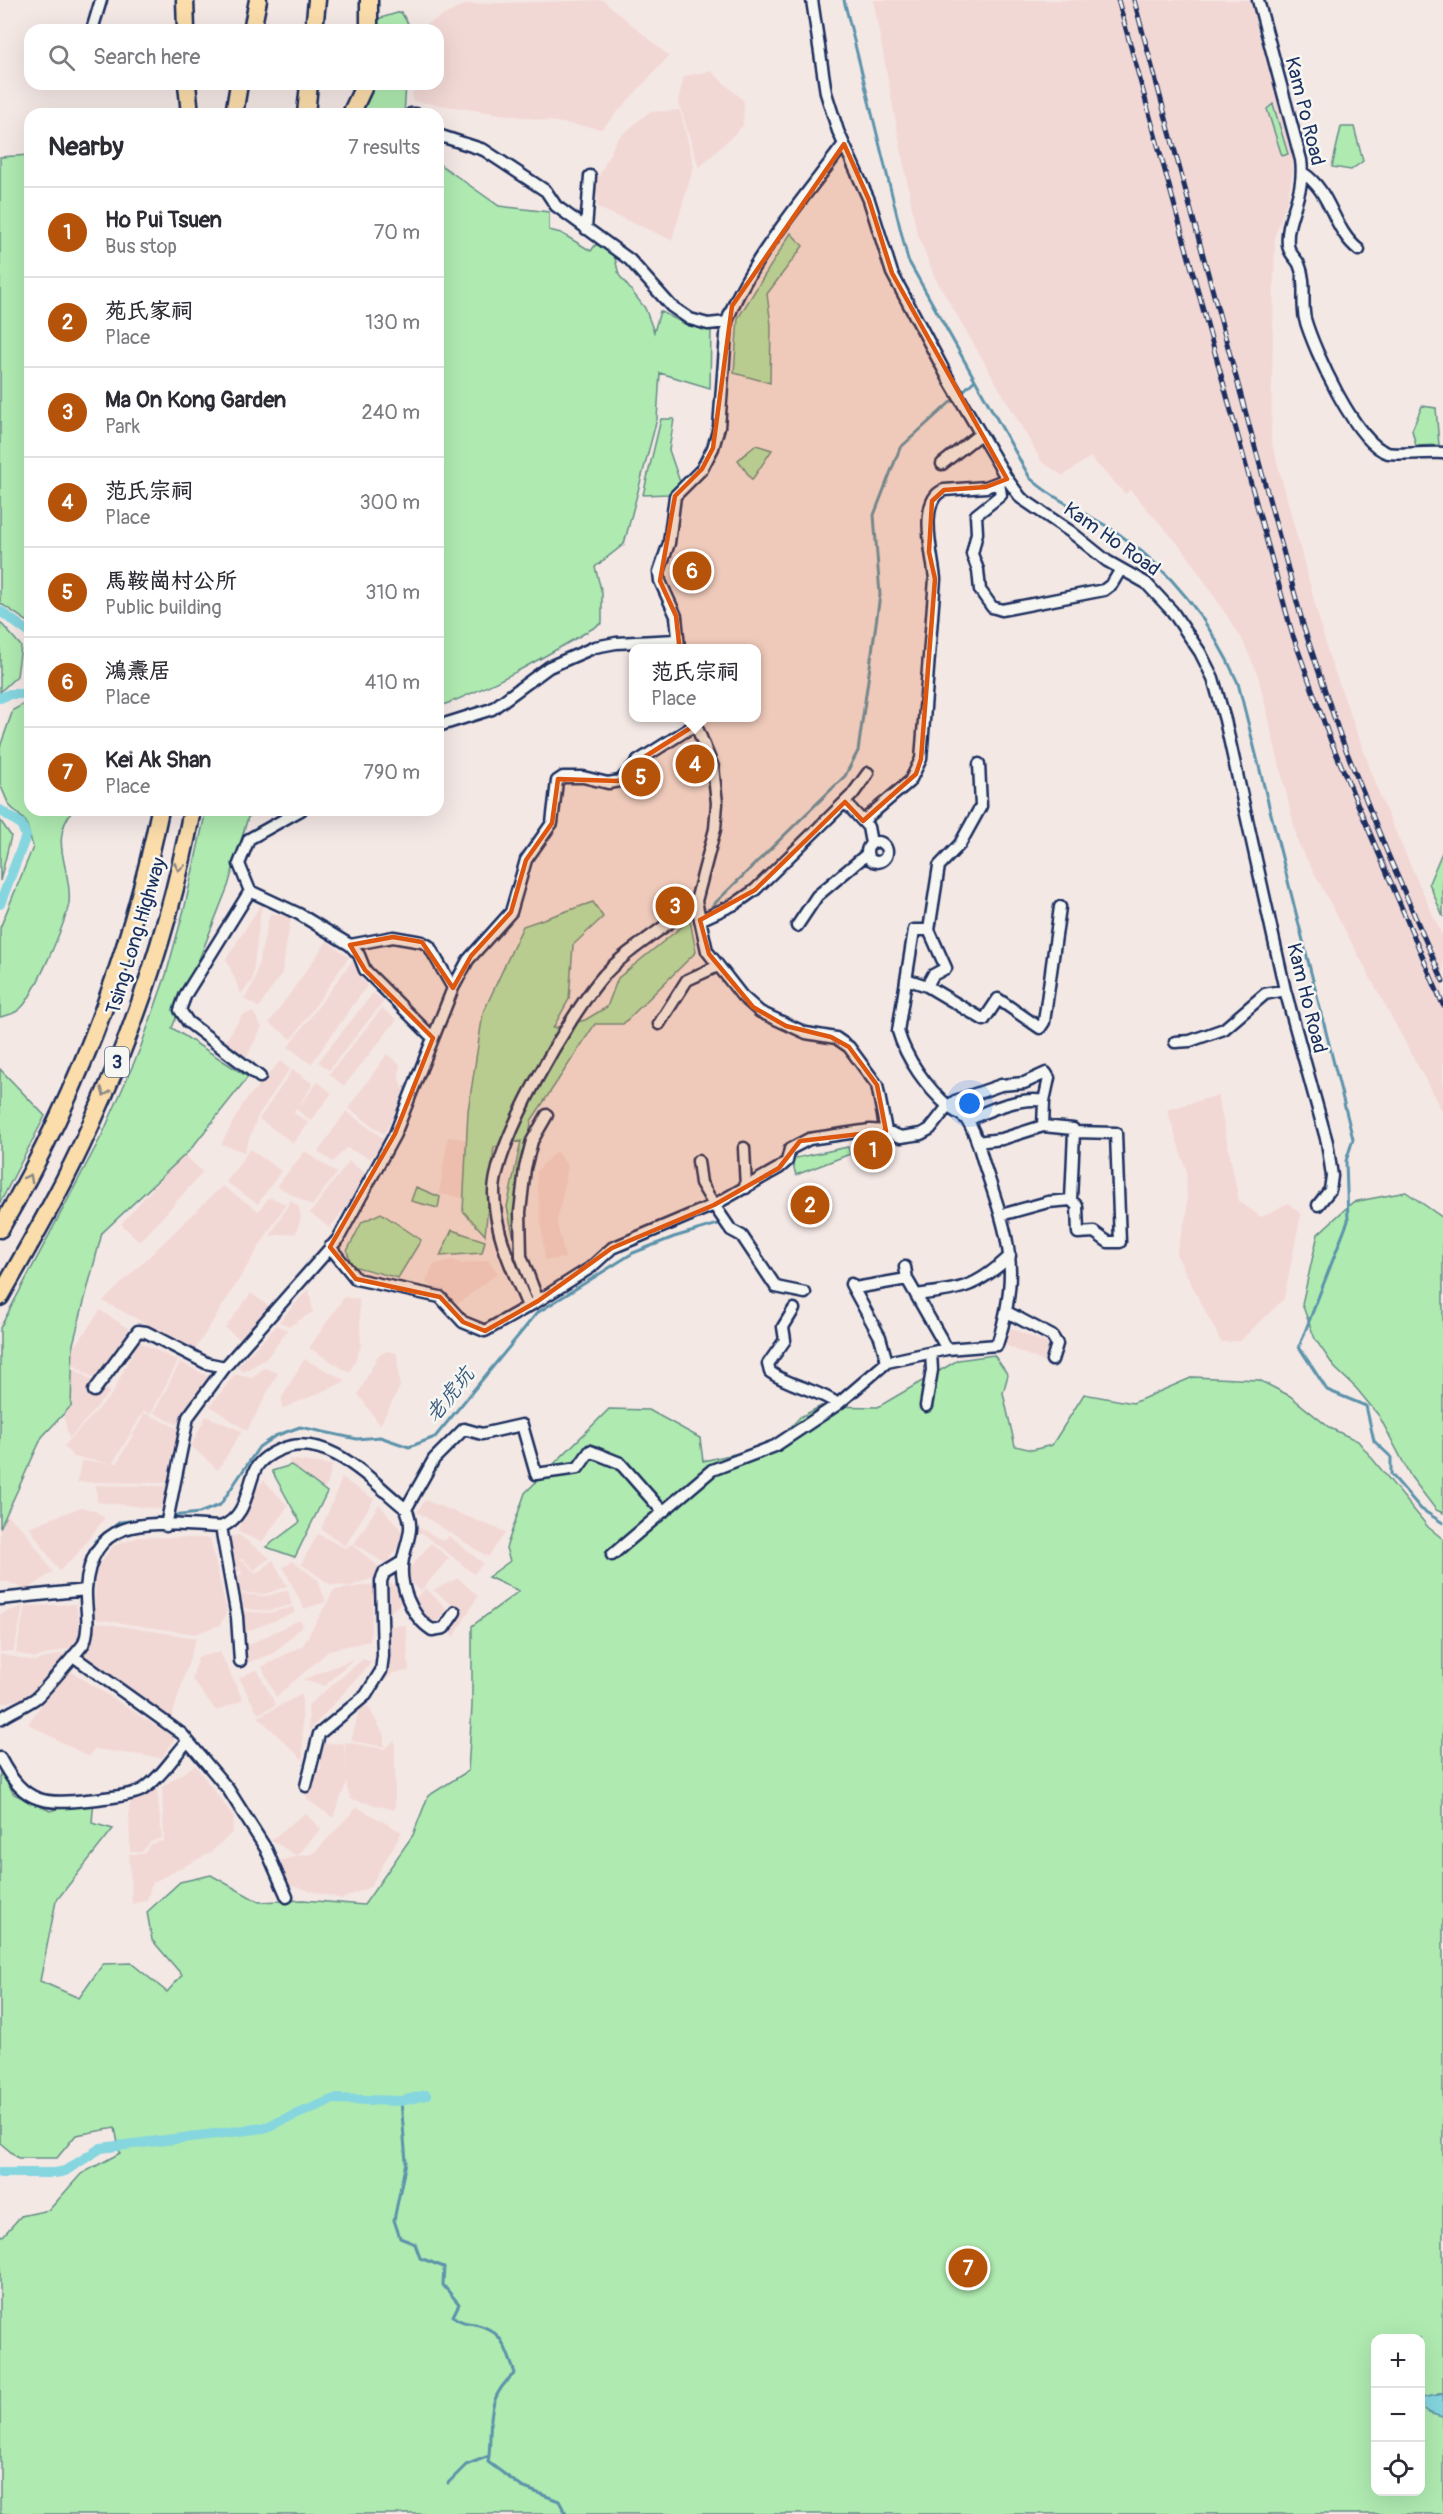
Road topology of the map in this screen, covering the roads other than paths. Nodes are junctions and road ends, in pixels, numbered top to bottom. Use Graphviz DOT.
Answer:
graph roads {
  1 [pos="101,0"];
  2 [pos="185,0"];
  3 [pos="258,0"];
  4 [pos="316,0"];
  5 [pos="369,0"];
  6 [pos="812,0"];
  7 [pos="1258,0"];
  8 [pos="94,24"];
  9 [pos="186,24"];
  10 [pos="253,24"];
  11 [pos="314,24"];
  12 [pos="369,24"];
  13 [pos="188,90"];
  14 [pos="238,90"];
  15 [pos="308,90"];
  16 [pos="362,90"];
  17 [pos="190,108"];
  18 [pos="235,108"];
  19 [pos="307,108"];
  20 [pos="354,108"];
  21 [pos="444,137"];
  22 [pos="844,144"];
  23 [pos="1303,173"];
  24 [pos="590,176"];
  25 [pos="586,230"];
  26 [pos="1359,250"];
  27 [pos="727,322"];
  28 [pos="980,434"];
  29 [pos="1443,453"];
  30 [pos="942,464"];
  31 [pos="1003,481"];
  32 [pos="1121,569"];
  33 [pos="678,644"];
  34 [pos="693,722"];
  35 [pos="694,722"];
  36 [pos="444,724"];
  37 [pos="979,764"];
  38 [pos="868,773"];
  39 [pos="845,802"];
  40 [pos="158,816"];
  41 [pos="191,816"];
  42 [pos="290,816"];
  43 [pos="863,820"];
  44 [pos="871,843"];
  45 [pos="867,854"];
  46 [pos="250,891"];
  47 [pos="696,901"];
  48 [pos="1060,907"];
  49 [pos="700,920"];
  50 [pos="797,926"];
  51 [pos="929,930"];
  52 [pos="350,945"];
  53 [pos="718,966"];
  54 [pos="906,980"];
  55 [pos="927,986"];
  56 [pos="453,987"];
  57 [pos="1285,990"];
  58 [pos="659,1024"];
  59 [pos="433,1038"];
  60 [pos="1174,1042"];
  61 [pos="260,1077"];
  62 [pos="1044,1101"];
  63 [pos="948,1106"];
  64 [pos="547,1115"];
  65 [pos="967,1121"];
  66 [pos="1042,1126"];
  67 [pos="886,1131"];
  68 [pos="1074,1132"];
  69 [pos="977,1142"];
  70 [pos="744,1148"];
  71 [pos="698,1161"];
  72 [pos="746,1188"];
  73 [pos="1071,1200"];
  74 [pos="714,1205"];
  75 [pos="1318,1205"];
  76 [pos="1002,1215"];
  77 [pos="0,1229"];
  78 [pos="330,1247"];
  79 [pos="1010,1256"];
  80 [pos="905,1267"];
  81 [pos="907,1279"];
  82 [pos="805,1293"];
  83 [pos="916,1295"];
  84 [pos="0,1298"];
  85 [pos="533,1304"];
  86 [pos="794,1309"];
  87 [pos="1007,1312"];
  88 [pos="947,1349"];
  89 [pos="931,1353"];
  90 [pos="1052,1360"];
  91 [pos="887,1362"];
  92 [pos="225,1367"];
  93 [pos="94,1391"];
  94 [pos="838,1404"];
  95 [pos="926,1406"];
  96 [pos="406,1509"];
  97 [pos="663,1512"];
  98 [pos="166,1523"];
  99 [pos="221,1527"];
  100 [pos="612,1555"];
  101 [pos="402,1562"];
  102 [pos="86,1590"];
  103 [pos="0,1599"];
  104 [pos="455,1612"];
  105 [pos="73,1656"];
  106 [pos="240,1661"];
  107 [pos="0,1719"];
  108 [pos="187,1742"];
  109 [pos="0,1758"];
  110 [pos="306,1786"];
  111 [pos="287,1897"];
  1 -- 8 [label="street"];
  2 -- 9 [label="highway"];
  3 -- 10 [label="highway"];
  4 -- 11 [label="highway"];
  5 -- 12 [label="highway"];
  6 -- 22 [label="street, Kam Ho Road"];
  7 -- 23 [label="street, Kam Po Road"];
  13 -- 17 [label="highway"];
  14 -- 18 [label="highway"];
  15 -- 19 [label="highway"];
  16 -- 20 [label="highway"];
  21 -- 25 [label="street"];
  22 -- 27 [label="street"];
  22 -- 28 [label="street, Kam Ho Road"];
  23 -- 26 [label="street"];
  23 -- 29 [label="street, Kam Po Road"];
  24 -- 25 [label="street"];
  25 -- 27 [label="street"];
  27 -- 33 [label="street"];
  28 -- 30 [label="street"];
  28 -- 31 [label="street, Kam Ho Road"];
  31 -- 32 [label="street, Kam Ho Road"];
  31 -- 32 [label="street"];
  31 -- 43 [label="street"];
  32 -- 57 [label="street, Kam Ho Road"];
  33 -- 36 [label="street"];
  34 -- 56 [label="street"];
  35 -- 47 [label="street"];
  37 -- 51 [label="street"];
  38 -- 39 [label="street"];
  39 -- 43 [label="street"];
  39 -- 49 [label="street"];
  77 -- 40 [label="highway, Tsing Long Highway / 3, one-way"];
  41 -- 84 [label="highway, Tsing Long Highway / 3, one-way"];
  42 -- 46 [label="street"];
  43 -- 44 [label="street"];
  44 -- 45 [label="street"];
  44 -- 45 [label="street"];
  45 -- 50 [label="street"];
  46 -- 52 [label="street"];
  46 -- 61 [label="street"];
  47 -- 49 [label="street"];
  47 -- 85 [label="street"];
  48 -- 55 [label="street"];
  49 -- 53 [label="street"];
  51 -- 54 [label="street"];
  51 -- 55 [label="street"];
  52 -- 56 [label="street"];
  52 -- 59 [label="street"];
  53 -- 58 [label="street"];
  53 -- 67 [label="street"];
  54 -- 55 [label="street"];
  54 -- 63 [label="street"];
  56 -- 59 [label="street"];
  57 -- 60 [label="street"];
  57 -- 75 [label="street, Kam Ho Road"];
  59 -- 78 [label="street"];
  62 -- 63 [label="street"];
  62 -- 65 [label="street"];
  62 -- 66 [label="street"];
  63 -- 65 [label="street"];
  63 -- 67 [label="street"];
  64 -- 85 [label="street"];
  65 -- 69 [label="street"];
  66 -- 68 [label="street"];
  66 -- 69 [label="street"];
  67 -- 72 [label="street"];
  68 -- 73 [label="street"];
  68 -- 73 [label="street"];
  69 -- 76 [label="street"];
  70 -- 72 [label="street"];
  71 -- 74 [label="street"];
  72 -- 74 [label="street"];
  73 -- 76 [label="street"];
  74 -- 82 [label="street"];
  74 -- 85 [label="street"];
  76 -- 79 [label="street"];
  78 -- 85 [label="street"];
  78 -- 92 [label="street"];
  79 -- 83 [label="street"];
  79 -- 87 [label="street"];
  80 -- 81 [label="street"];
  81 -- 83 [label="street"];
  81 -- 91 [label="street"];
  83 -- 88 [label="street"];
  86 -- 94 [label="street"];
  87 -- 88 [label="street"];
  87 -- 90 [label="street"];
  88 -- 89 [label="street"];
  89 -- 91 [label="street"];
  89 -- 95 [label="street"];
  91 -- 94 [label="street"];
  92 -- 93 [label="street"];
  92 -- 98 [label="street"];
  94 -- 97 [label="street"];
  96 -- 97 [label="street"];
  96 -- 99 [label="street"];
  96 -- 101 [label="street"];
  97 -- 100 [label="street"];
  98 -- 99 [label="street"];
  98 -- 102 [label="street"];
  99 -- 106 [label="street"];
  101 -- 104 [label="street"];
  101 -- 110 [label="street"];
  102 -- 103 [label="street"];
  102 -- 105 [label="street"];
  105 -- 107 [label="street"];
  105 -- 108 [label="street"];
  108 -- 109 [label="street"];
  108 -- 111 [label="street"];
}
